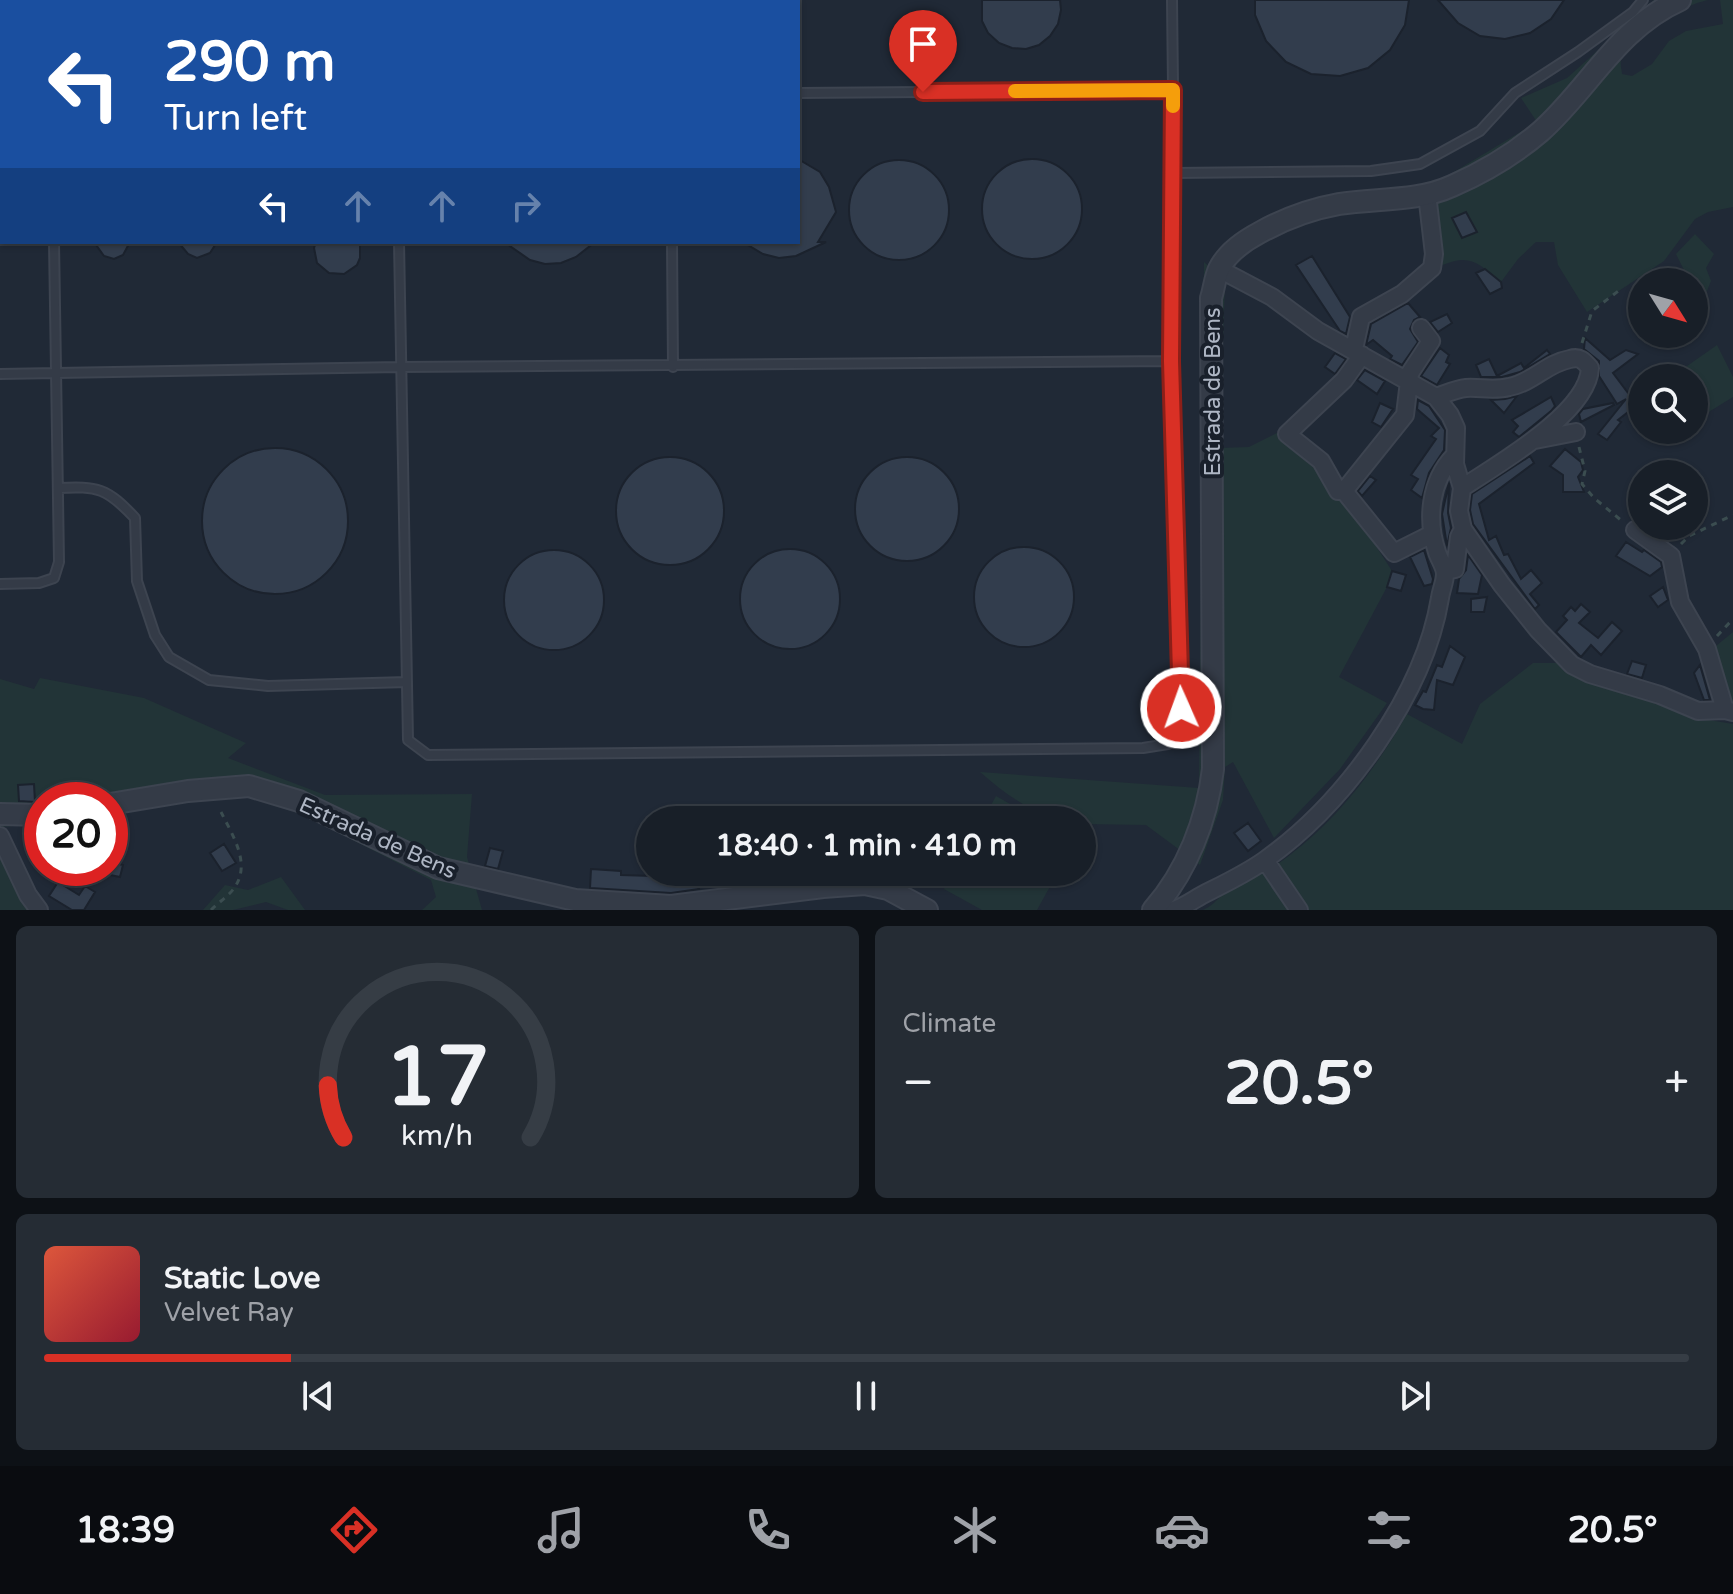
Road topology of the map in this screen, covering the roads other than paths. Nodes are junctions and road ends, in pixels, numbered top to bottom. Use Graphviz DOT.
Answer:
graph roads {
  1 [pos="1172,0"];
  2 [pos="1643,0"];
  3 [pos="1680,0"];
  4 [pos="1173,90"];
  5 [pos="800,93"];
  6 [pos="1174,173"];
  7 [pos="1427,194"];
  8 [pos="54,244"];
  9 [pos="399,244"];
  10 [pos="672,244"];
  11 [pos="1219,269"];
  12 [pos="1421,328"];
  13 [pos="1358,352"];
  14 [pos="1171,361"];
  15 [pos="400,367"];
  16 [pos="673,367"];
  17 [pos="56,373"];
  18 [pos="0,374"];
  19 [pos="1409,383"];
  20 [pos="1436,397"];
  21 [pos="1576,432"];
  22 [pos="1535,440"];
  23 [pos="1454,456"];
  24 [pos="58,488"];
  25 [pos="1462,488"];
  26 [pos="1344,491"];
  27 [pos="1463,529"];
  28 [pos="1432,534"];
  29 [pos="1649,540"];
  30 [pos="1446,571"];
  31 [pos="0,584"];
  32 [pos="407,682"];
  33 [pos="1729,711"];
  34 [pos="128,801"];
  35 [pos="0,814"];
  36 [pos="24,815"];
  37 [pos="0,836"];
  38 [pos="1265,860"];
  39 [pos="1182,868"];
  40 [pos="1203,895"];
  41 [pos="1168,906"];
  42 [pos="671,908"];
  43 [pos="39,910"];
  44 [pos="927,910"];
  45 [pos="1299,910"];
  1 -- 4 [label="lane"];
  2 -- 6 [label="lane"];
  3 -- 7 [label="street"];
  4 -- 5 [label="lane"];
  4 -- 6 [label="lane"];
  6 -- 14 [label="lane"];
  7 -- 11 [label="street"];
  7 -- 13 [label="street"];
  8 -- 17 [label="lane"];
  9 -- 15 [label="lane"];
  10 -- 16 [label="lane"];
  11 -- 13 [label="street"];
  11 -- 39 [label="street, Estrada de Bens"];
  12 -- 19 [label="street"];
  13 -- 19 [label="street"];
  13 -- 26 [label="street"];
  14 -- 16 [label="lane"];
  14 -- 32 [label="lane"];
  15 -- 16 [label="lane"];
  15 -- 17 [label="lane"];
  15 -- 32 [label="lane"];
  17 -- 18 [label="lane"];
  17 -- 24 [label="lane"];
  19 -- 20 [label="street"];
  19 -- 26 [label="street"];
  20 -- 22 [label="street"];
  20 -- 23 [label="street"];
  21 -- 22 [label="street"];
  22 -- 25 [label="street"];
  23 -- 25 [label="street"];
  23 -- 28 [label="street"];
  24 -- 31 [label="lane"];
  24 -- 32 [label="lane"];
  25 -- 27 [label="street"];
  26 -- 28 [label="street"];
  27 -- 30 [label="street"];
  27 -- 33 [label="street"];
  28 -- 30 [label="street"];
  29 -- 33 [label="street"];
  30 -- 38 [label="street"];
  34 -- 42 [label="street, Estrada de Bens"];
  35 -- 36 [label="street"];
  37 -- 43 [label="street"];
  38 -- 40 [label="street"];
  38 -- 45 [label="street"];
  39 -- 40 [label="street"];
  39 -- 41 [label="street, Estrada de Bens"];
  40 -- 41 [label="street"];
  42 -- 44 [label="street, Estrada de Bens"];
}
